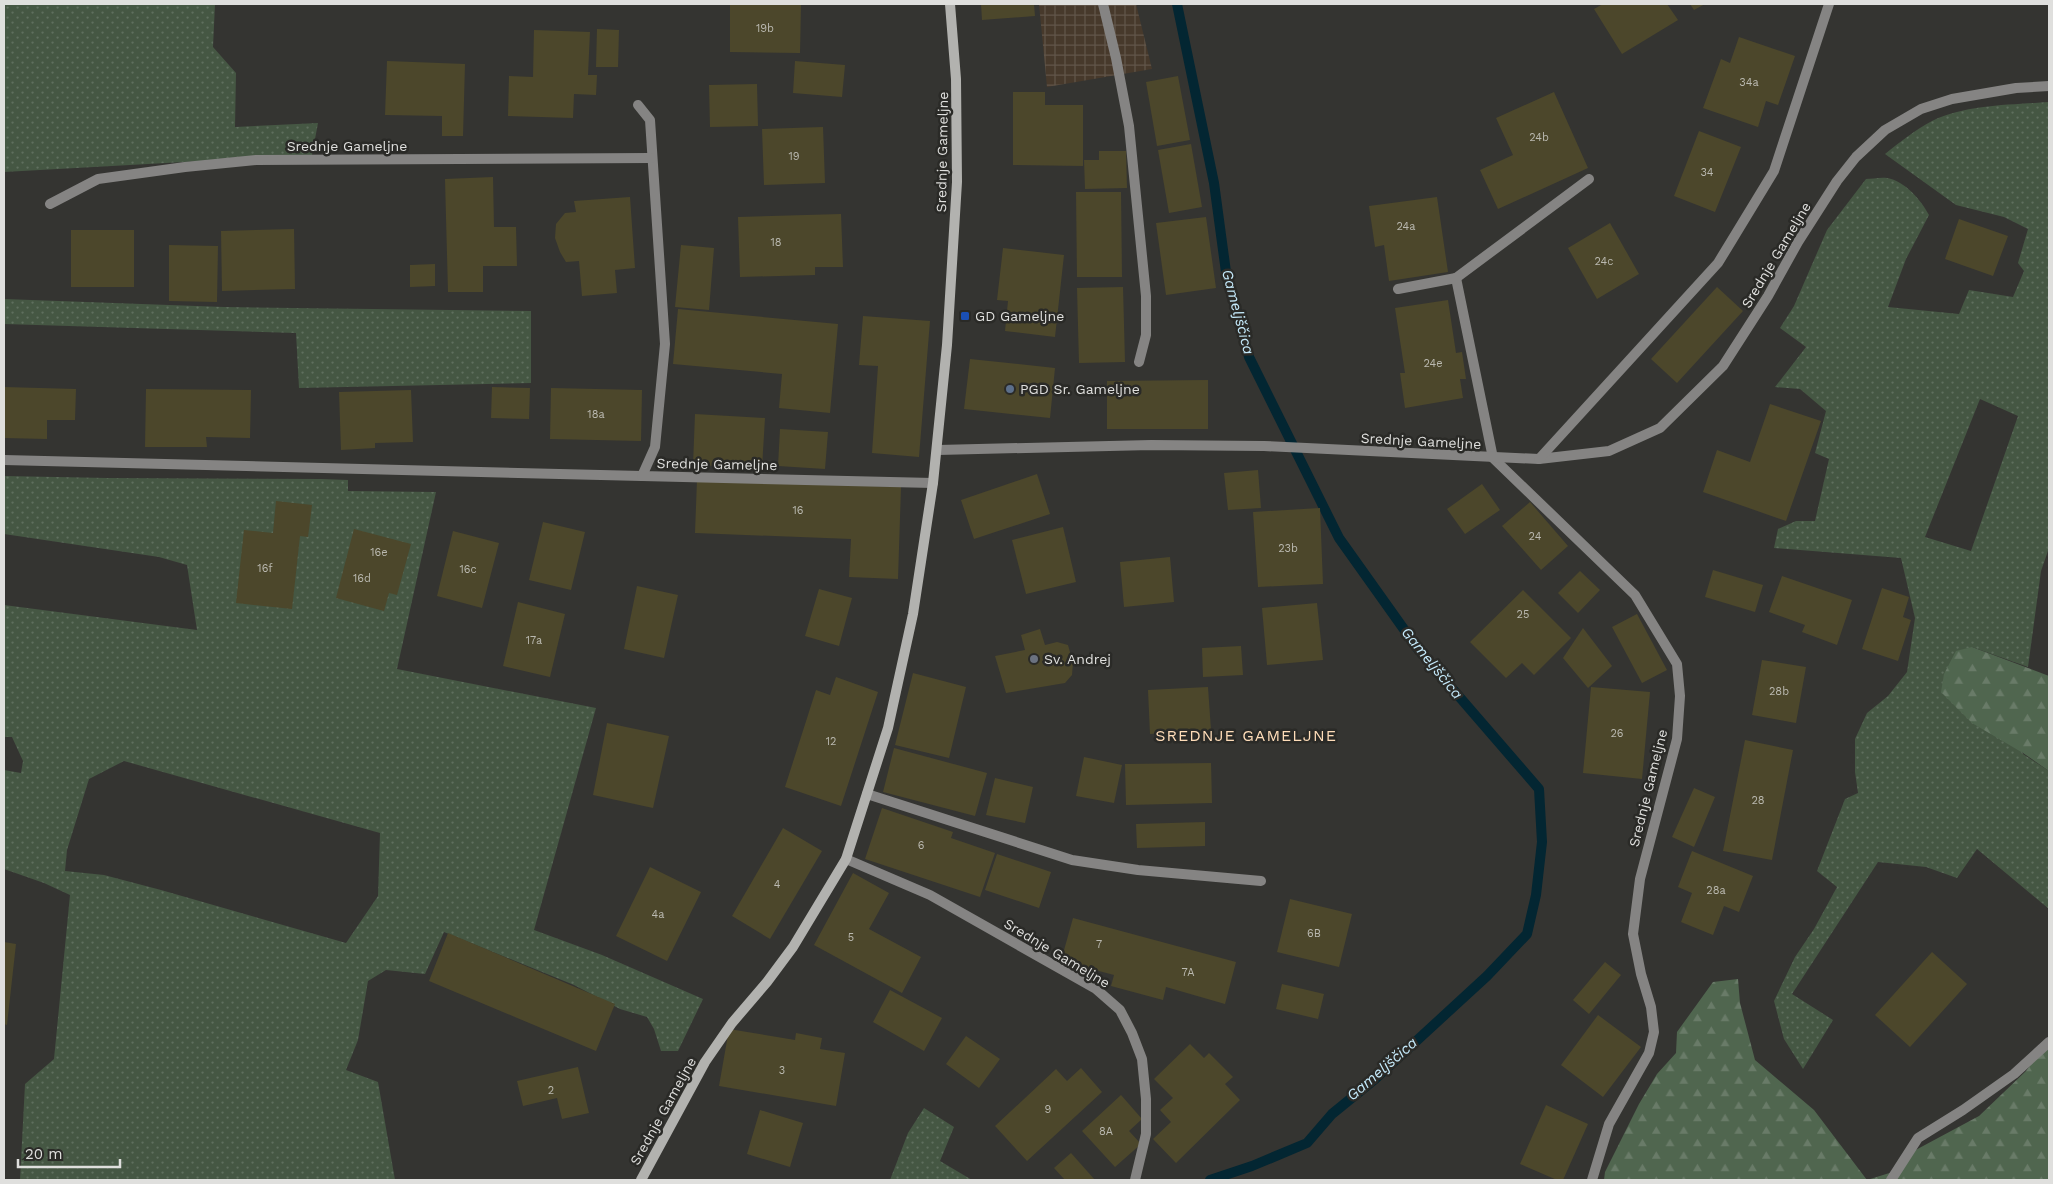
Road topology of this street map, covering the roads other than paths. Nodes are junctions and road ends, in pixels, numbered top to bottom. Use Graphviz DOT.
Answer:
graph roads {
  1 [pos="950,4"];
  2 [pos="1103,4"];
  3 [pos="1829,4"];
  4 [pos="2049,86"];
  5 [pos="638,105"];
  6 [pos="652,158"];
  7 [pos="1589,179"];
  8 [pos="50,204"];
  9 [pos="1456,278"];
  10 [pos="1398,289"];
  11 [pos="1139,362"];
  12 [pos="938,450"];
  13 [pos="1493,458"];
  14 [pos="1539,459"];
  15 [pos="4,460"];
  16 [pos="642,476"];
  17 [pos="933,482"];
  18 [pos="867,794"];
  19 [pos="846,858"];
  20 [pos="1261,881"];
  21 [pos="2049,1042"];
  22 [pos="640,1180"];
  23 [pos="1135,1180"];
  24 [pos="1592,1180"];
  25 [pos="1891,1180"];
  1 -- 12 [label="street, Srednje Gameljne"];
  2 -- 11 [label="street"];
  3 -- 14 [label="street"];
  4 -- 14 [label="street, Srednje Gameljne"];
  5 -- 6 [label="street, Srednje Gameljne"];
  6 -- 8 [label="street, Srednje Gameljne"];
  6 -- 16 [label="street, Srednje Gameljne"];
  7 -- 9 [label="street"];
  9 -- 10 [label="street"];
  9 -- 13 [label="street, Srednje Gameljne"];
  12 -- 13 [label="street, Srednje Gameljne"];
  12 -- 17 [label="street, Srednje Gameljne"];
  13 -- 14 [label="street, Srednje Gameljne"];
  13 -- 24 [label="street, Srednje Gameljne"];
  15 -- 16 [label="street"];
  16 -- 17 [label="street, Srednje Gameljne"];
  17 -- 18 [label="street, Srednje Gameljne"];
  18 -- 19 [label="street, Srednje Gameljne"];
  18 -- 20 [label="street"];
  19 -- 22 [label="street, Srednje Gameljne"];
  19 -- 23 [label="street, Srednje Gameljne"];
  21 -- 25 [label="street"];
}
